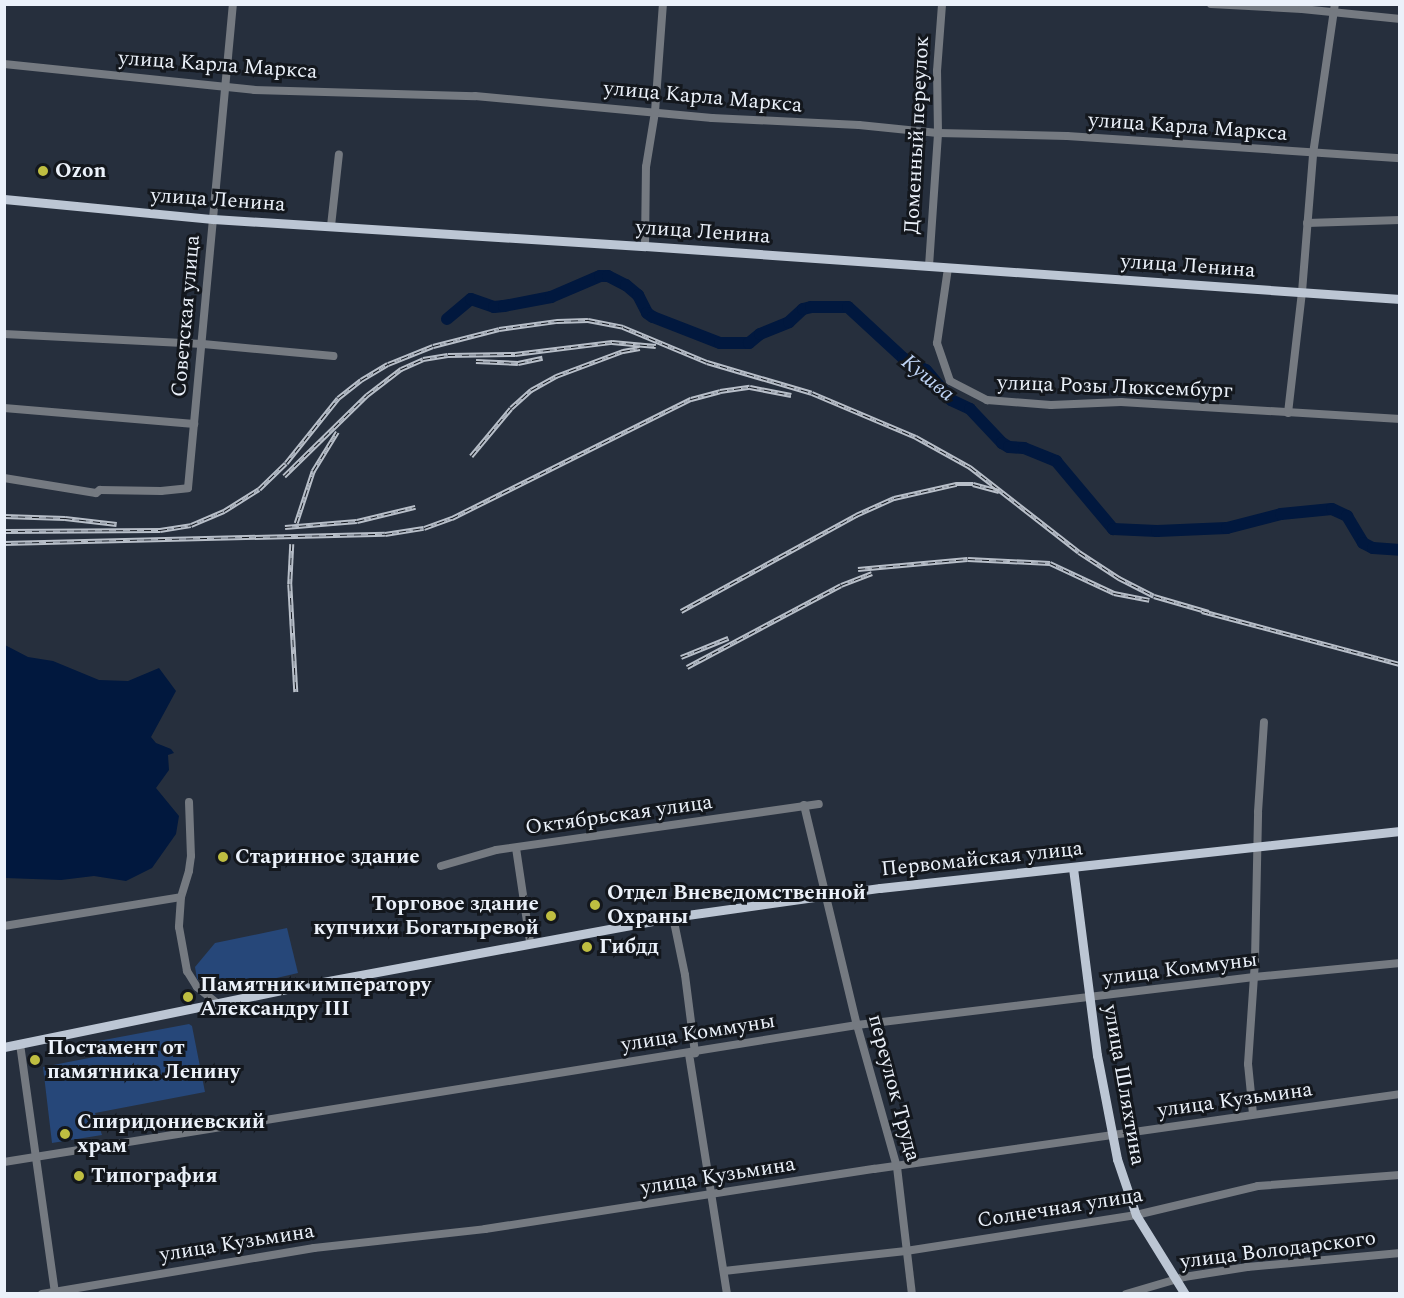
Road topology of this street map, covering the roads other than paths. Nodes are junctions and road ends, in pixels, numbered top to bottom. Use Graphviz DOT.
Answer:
graph roads {
  1 [pos="233,4"];
  2 [pos="663,4"];
  3 [pos="942,4"];
  4 [pos="1211,4"];
  5 [pos="1335,4"];
  6 [pos="1334,15"];
  7 [pos="1400,20"];
  8 [pos="4,64"];
  9 [pos="226,87"];
  10 [pos="655,112"];
  11 [pos="938,133"];
  12 [pos="339,154"];
  13 [pos="1313,154"];
  14 [pos="1400,158"];
  15 [pos="4,199"];
  16 [pos="213,219"];
  17 [pos="1400,220"];
  18 [pos="1307,223"];
  19 [pos="331,226"];
  20 [pos="645,246"];
  21 [pos="929,267"];
  22 [pos="948,268"];
  23 [pos="1302,292"];
  24 [pos="1400,299"];
  25 [pos="4,334"];
  26 [pos="202,344"];
  27 [pos="333,356"];
  28 [pos="4,408"];
  29 [pos="1288,413"];
  30 [pos="1400,419"];
  31 [pos="194,424"];
  32 [pos="4,478"];
  33 [pos="1264,722"];
  34 [pos="189,802"];
  35 [pos="819,804"];
  36 [pos="804,805"];
  37 [pos="1400,831"];
  38 [pos="1259,846"];
  39 [pos="516,848"];
  40 [pos="441,866"];
  41 [pos="1073,867"];
  42 [pos="826,895"];
  43 [pos="181,897"];
  44 [pos="673,918"];
  45 [pos="4,926"];
  46 [pos="531,942"];
  47 [pos="1400,963"];
  48 [pos="1254,977"];
  49 [pos="1091,998"];
  50 [pos="217,1003"];
  51 [pos="857,1026"];
  52 [pos="20,1044"];
  53 [pos="4,1047"];
  54 [pos="692,1054"];
  55 [pos="1400,1094"];
  56 [pos="1253,1114"];
  57 [pos="1112,1137"];
  58 [pos="36,1156"];
  59 [pos="4,1162"];
  60 [pos="897,1167"];
  61 [pos="1400,1175"];
  62 [pos="711,1196"];
  63 [pos="1136,1215"];
  64 [pos="906,1251"];
  65 [pos="1400,1253"];
  66 [pos="724,1271"];
  67 [pos="1176,1280"];
  68 [pos="55,1292"];
  69 [pos="42,1293"];
  70 [pos="727,1293"];
  71 [pos="912,1293"];
  72 [pos="1126,1293"];
  73 [pos="1185,1293"];
  1 -- 9 [label="street, Советская улица"];
  2 -- 10 [label="street"];
  3 -- 11 [label="street, Доменный переулок"];
  4 -- 6 [label="street"];
  5 -- 6 [label="street"];
  6 -- 7 [label="street"];
  6 -- 13 [label="street"];
  8 -- 9 [label="street, улица Карла Маркса"];
  9 -- 10 [label="street, улица Карла Маркса"];
  9 -- 16 [label="street, Советская улица"];
  10 -- 11 [label="street, улица Карла Маркса"];
  10 -- 20 [label="street"];
  11 -- 13 [label="street, улица Карла Маркса"];
  11 -- 21 [label="street, Доменный переулок"];
  12 -- 19 [label="street"];
  13 -- 14 [label="street, улица Карла Маркса"];
  13 -- 18 [label="street"];
  15 -- 16 [label="main road, улица Ленина"];
  16 -- 19 [label="main road, улица Ленина"];
  16 -- 26 [label="street, Советская улица"];
  17 -- 18 [label="street"];
  18 -- 23 [label="street"];
  19 -- 20 [label="main road, улица Ленина"];
  20 -- 21 [label="main road, улица Ленина"];
  21 -- 22 [label="main road, улица Ленина"];
  22 -- 23 [label="main road, улица Ленина"];
  22 -- 29 [label="street, улица Розы Люксембург"];
  23 -- 24 [label="main road, улица Ленина"];
  23 -- 29 [label="street"];
  25 -- 26 [label="street"];
  26 -- 27 [label="street"];
  26 -- 31 [label="street, Советская улица"];
  28 -- 31 [label="street"];
  29 -- 30 [label="street, улица Розы Люксембург"];
  31 -- 32 [label="street, Советская улица"];
  33 -- 38 [label="street"];
  34 -- 43 [label="street"];
  35 -- 36 [label="street, Октябрьская улица"];
  36 -- 39 [label="street, Октябрьская улица"];
  36 -- 42 [label="street, переулок Труда"];
  37 -- 38 [label="main road, Первомайская улица"];
  38 -- 41 [label="main road, Первомайская улица"];
  38 -- 48 [label="street"];
  39 -- 40 [label="street, Октябрьская улица"];
  39 -- 46 [label="street"];
  41 -- 42 [label="main road, Первомайская улица"];
  41 -- 49 [label="main road, улица Шляхтина"];
  42 -- 44 [label="main road, Первомайская улица"];
  42 -- 51 [label="street, переулок Труда"];
  43 -- 45 [label="street"];
  43 -- 50 [label="street"];
  44 -- 46 [label="main road, Первомайская улица"];
  44 -- 54 [label="street"];
  46 -- 50 [label="main road, Первомайская улица"];
  47 -- 48 [label="street, улица Коммуны"];
  48 -- 49 [label="street, улица Коммуны"];
  48 -- 56 [label="street"];
  49 -- 51 [label="street, улица Коммуны"];
  49 -- 57 [label="main road, улица Шляхтина"];
  50 -- 52 [label="main road, Первомайская улица"];
  51 -- 54 [label="street, улица Коммуны"];
  51 -- 60 [label="street, переулок Труда"];
  52 -- 53 [label="main road, Первомайская улица"];
  52 -- 58 [label="street"];
  54 -- 58 [label="street, улица Коммуны"];
  54 -- 62 [label="street"];
  55 -- 56 [label="street, улица Кузьмина"];
  56 -- 57 [label="street, улица Кузьмина"];
  57 -- 60 [label="street, улица Кузьмина"];
  57 -- 63 [label="main road, улица Шляхтина"];
  58 -- 59 [label="street, улица Коммуны"];
  58 -- 68 [label="street"];
  60 -- 62 [label="street, улица Кузьмина"];
  60 -- 64 [label="street, переулок Труда"];
  61 -- 63 [label="street, Солнечная улица"];
  62 -- 66 [label="street"];
  62 -- 68 [label="street, улица Кузьмина"];
  63 -- 64 [label="street, Солнечная улица"];
  63 -- 67 [label="main road, улица Шляхтина"];
  64 -- 66 [label="street, Солнечная улица"];
  64 -- 71 [label="street, переулок Труда"];
  65 -- 67 [label="street, улица Володарского"];
  66 -- 70 [label="street"];
  67 -- 72 [label="street, улица Володарского"];
  67 -- 73 [label="main road, улица Шляхтина"];
  68 -- 69 [label="street, улица Кузьмина"];
}
